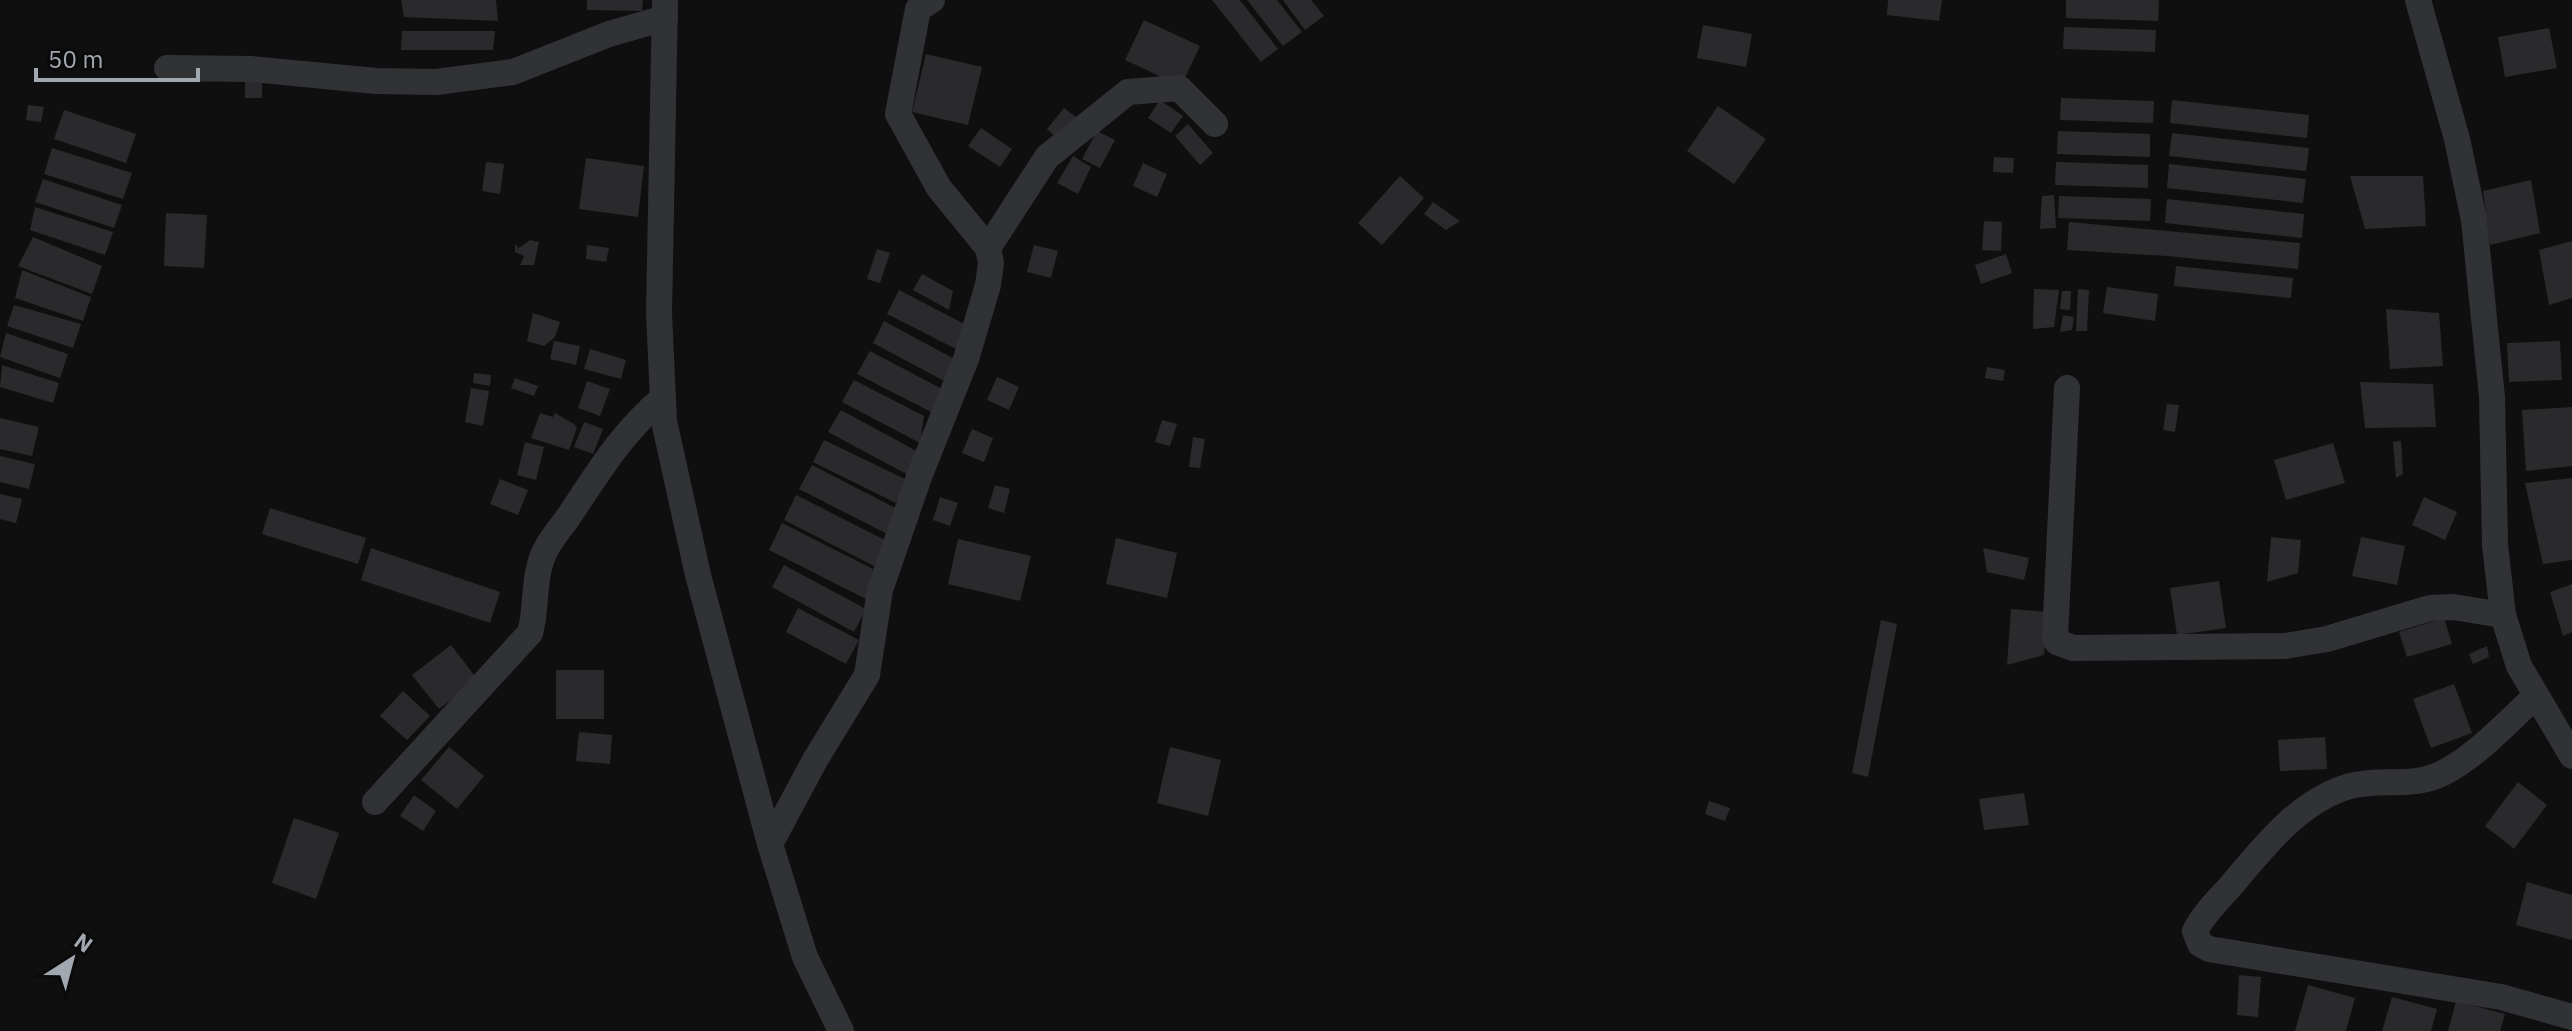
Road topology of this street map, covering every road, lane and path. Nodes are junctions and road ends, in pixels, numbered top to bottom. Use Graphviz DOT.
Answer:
graph roads {
  1 [pos="932,0"];
  2 [pos="2418,0"];
  3 [pos="665,9"];
  4 [pos="167,68"];
  5 [pos="1215,124"];
  6 [pos="988,248"];
  7 [pos="2067,388"];
  8 [pos="662,399"];
  9 [pos="2503,615"];
  10 [pos="2536,696"];
  11 [pos="2572,756"];
  12 [pos="375,802"];
  13 [pos="770,844"];
  14 [pos="2572,1017"];
  15 [pos="841,1031"];
  1 -- 6 [label="street"];
  2 -- 9 [label="street"];
  3 -- 4 [label="street"];
  3 -- 8 [label="street"];
  5 -- 6 [label="street"];
  6 -- 13 [label="street"];
  7 -- 9 [label="street"];
  8 -- 12 [label="street"];
  8 -- 13 [label="street"];
  9 -- 10 [label="street"];
  10 -- 11 [label="street"];
  10 -- 14 [label="street"];
  13 -- 15 [label="street"];
}
